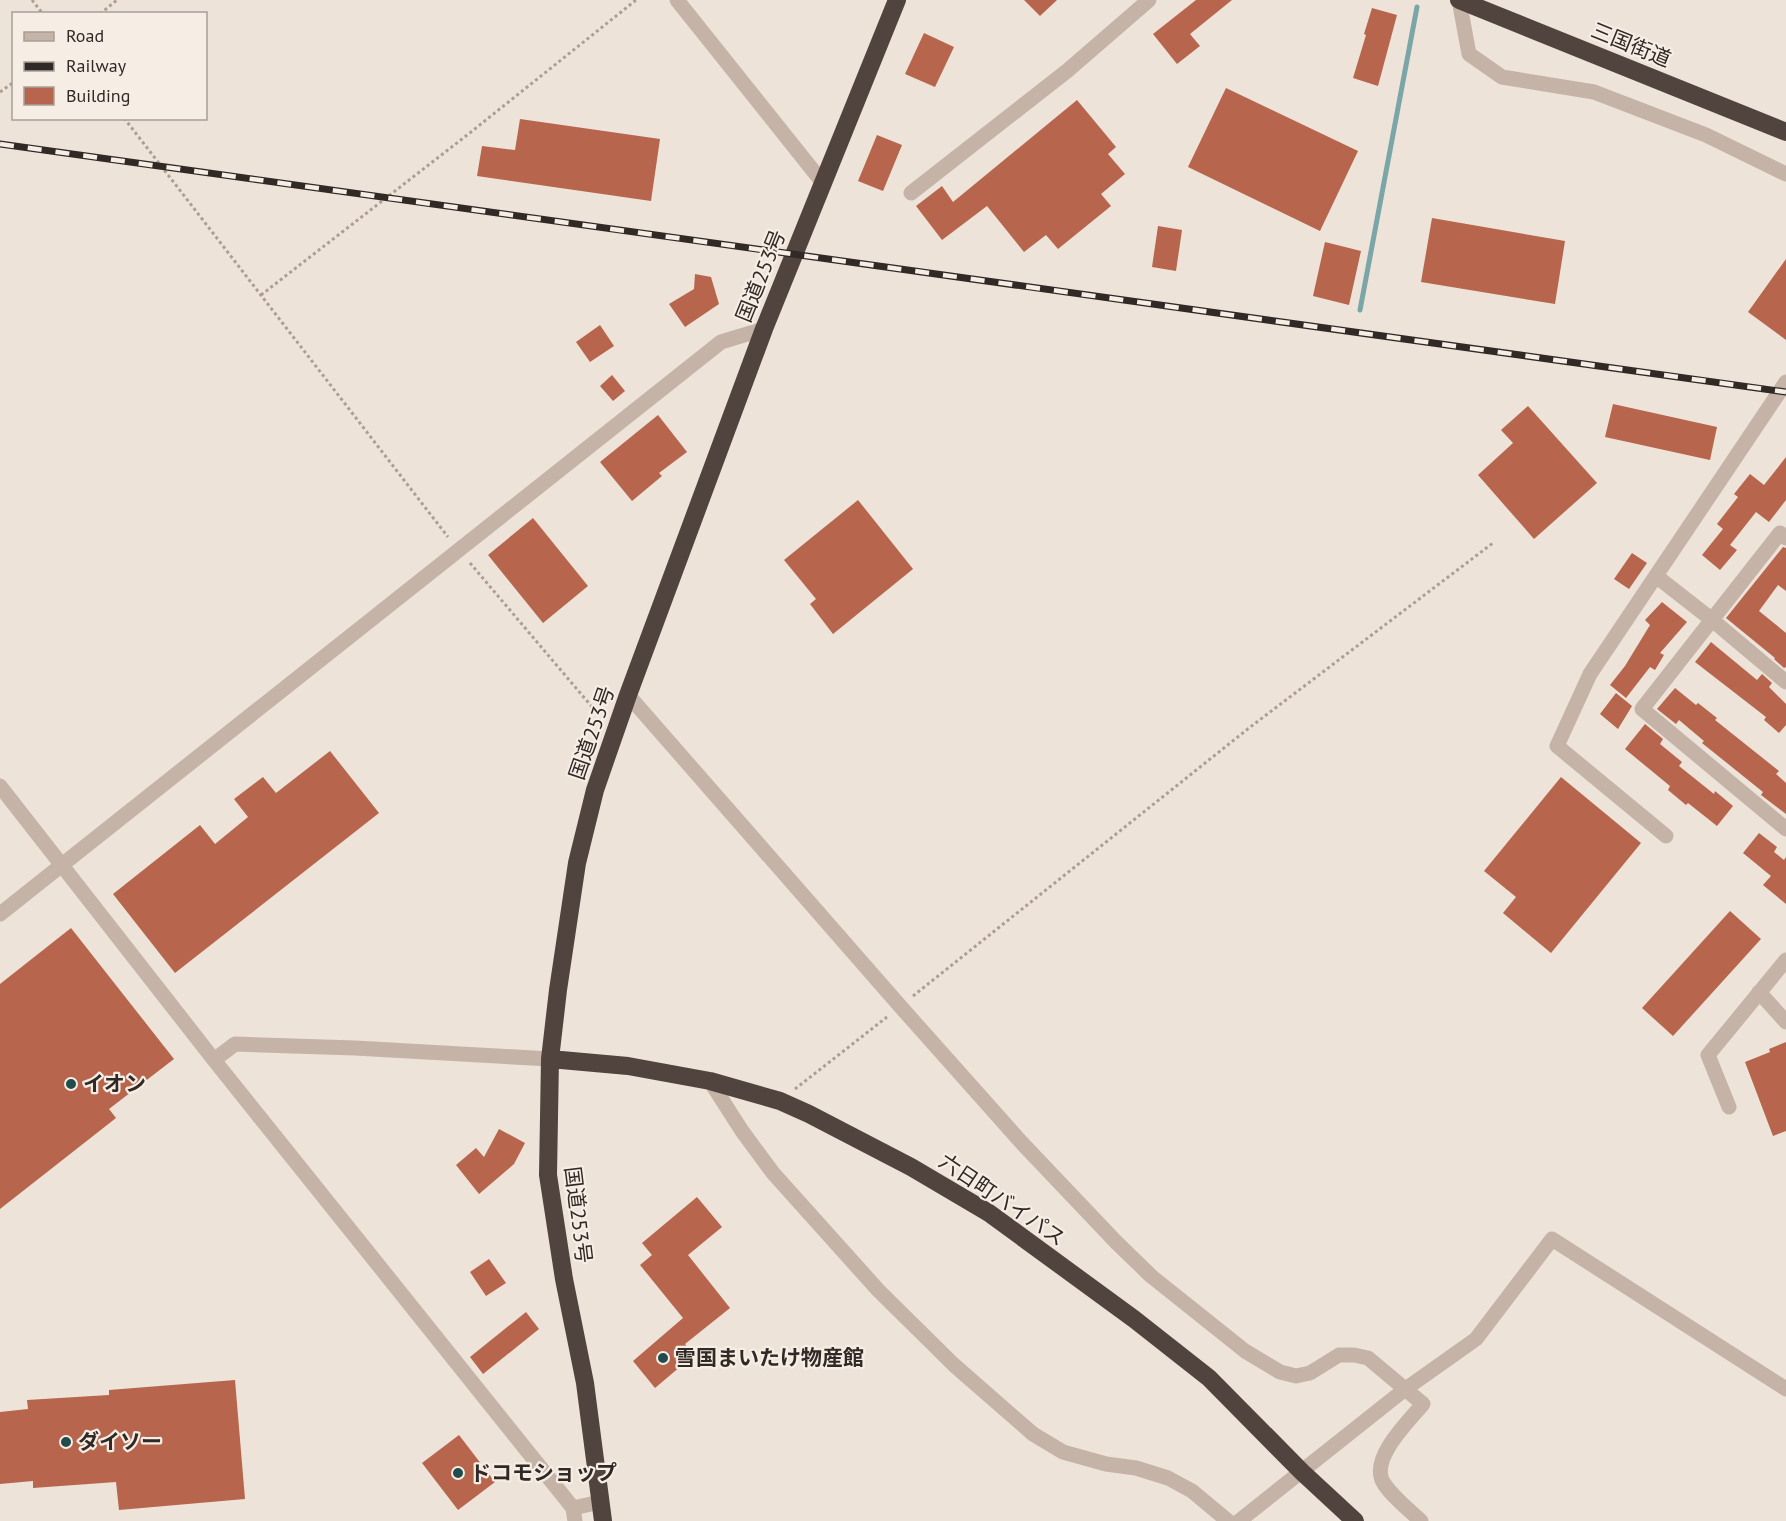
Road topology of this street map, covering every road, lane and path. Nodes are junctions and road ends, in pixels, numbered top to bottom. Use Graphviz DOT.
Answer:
graph roads {
  1 [pos="117,0"];
  2 [pos="636,0"];
  3 [pos="677,0"];
  4 [pos="897,0"];
  5 [pos="1149,0"];
  6 [pos="1459,0"];
  7 [pos="102,12"];
  8 [pos="126,120"];
  9 [pos="1786,132"];
  10 [pos="1786,174"];
  11 [pos="823,183"];
  12 [pos="911,194"];
  13 [pos="261,295"];
  14 [pos="764,329"];
  15 [pos="1786,382"];
  16 [pos="1784,532"];
  17 [pos="1493,543"];
  18 [pos="458,549"];
  19 [pos="1656,576"];
  20 [pos="1711,619"];
  21 [pos="1786,682"];
  22 [pos="628,695"];
  23 [pos="598,714"];
  24 [pos="0,786"];
  25 [pos="1786,829"];
  26 [pos="1666,836"];
  27 [pos="62,865"];
  28 [pos="0,914"];
  29 [pos="1786,960"];
  30 [pos="1759,992"];
  31 [pos="900,1006"];
  32 [pos="1786,1022"];
  33 [pos="550,1059"];
  34 [pos="214,1060"];
  35 [pos="710,1081"];
  36 [pos="780,1101"];
  37 [pos="1729,1107"];
  38 [pos="1786,1389"];
  39 [pos="1404,1390"];
  40 [pos="1302,1472"];
  41 [pos="600,1502"];
  42 [pos="574,1515"];
  43 [pos="603,1521"];
  44 [pos="1228,1521"];
  45 [pos="1239,1521"];
  46 [pos="1355,1521"];
  47 [pos="1422,1521"];
  1 -- 7 [label="path"];
  2 -- 13 [label="path"];
  3 -- 11 [label="street"];
  4 -- 11 [label="highway, 国道253号"];
  5 -- 12 [label="street"];
  6 -- 9 [label="highway, 三国街道"];
  6 -- 10 [label="street"];
  8 -- 13 [label="path"];
  11 -- 14 [label="highway, 国道253号"];
  13 -- 18 [label="path"];
  14 -- 18 [label="street"];
  14 -- 22 [label="highway, 国道253号"];
  15 -- 19 [label="street"];
  16 -- 20 [label="street"];
  17 -- 31 [label="path"];
  18 -- 23 [label="path"];
  18 -- 27 [label="street"];
  19 -- 20 [label="street"];
  19 -- 26 [label="street"];
  20 -- 21 [label="street"];
  20 -- 25 [label="street"];
  22 -- 31 [label="street"];
  22 -- 33 [label="highway, 国道253号"];
  24 -- 27 [label="street"];
  27 -- 28 [label="street"];
  27 -- 34 [label="street"];
  29 -- 30 [label="street"];
  30 -- 32 [label="street"];
  30 -- 37 [label="street"];
  31 -- 36 [label="path"];
  31 -- 39 [label="street"];
  33 -- 34 [label="street"];
  33 -- 35 [label="highway, 六日町バイパス"];
  33 -- 41 [label="highway, 国道253号"];
  34 -- 42 [label="street"];
  35 -- 36 [label="highway, 六日町バイパス"];
  35 -- 44 [label="street"];
  36 -- 40 [label="highway, 六日町バイパス"];
  38 -- 39 [label="street"];
  39 -- 40 [label="street"];
  39 -- 47 [label="street"];
  40 -- 45 [label="street"];
  40 -- 46 [label="highway, 六日町バイパス"];
  41 -- 42 [label="street"];
  41 -- 43 [label="highway, 国道253号"];
}
